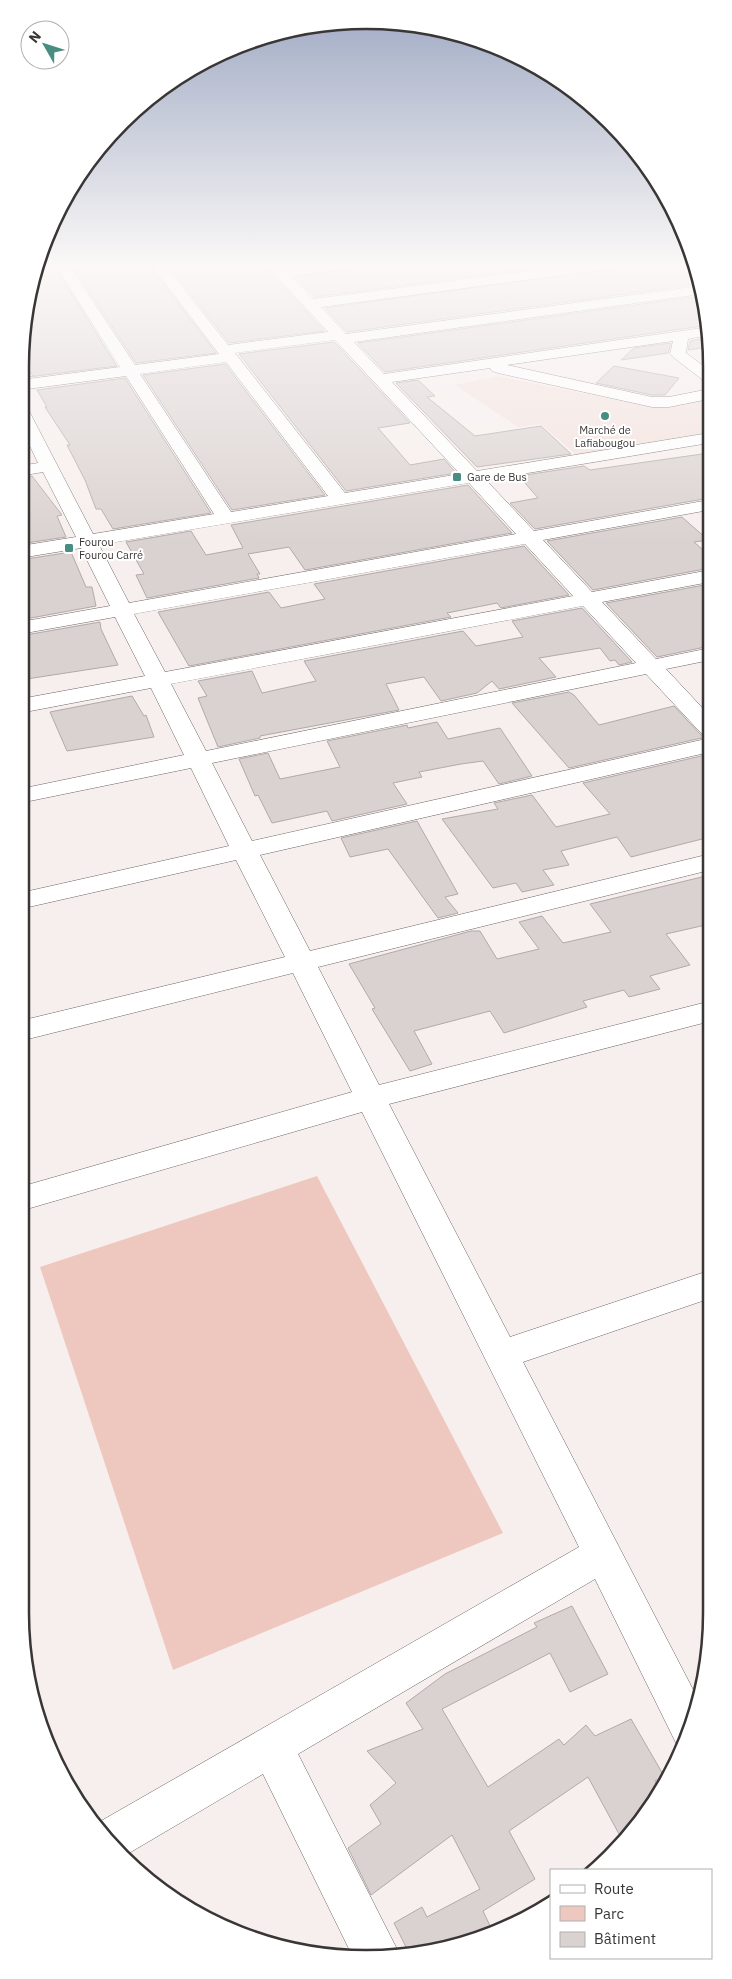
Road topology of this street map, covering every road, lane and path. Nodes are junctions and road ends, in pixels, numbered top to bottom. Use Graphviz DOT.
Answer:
graph roads {
  1 [pos="122,357"];
  2 [pos="207,357"];
  3 [pos="230,357"];
  4 [pos="360,357"];
  5 [pos="531,357"];
  6 [pos="683,357"];
  7 [pos="480,365"];
  8 [pos="130,370"];
  9 [pos="703,373"];
  10 [pos="380,379"];
  11 [pos="29,384"];
  12 [pos="703,395"];
  13 [pos="29,431"];
  14 [pos="703,439"];
  15 [pos="49,466"];
  16 [pos="29,469"];
  17 [pos="473,477"];
  18 [pos="340,499"];
  19 [pos="703,506"];
  20 [pos="226,518"];
  21 [pos="529,537"];
  22 [pos="87,541"];
  23 [pos="29,551"];
  24 [pos="703,577"];
  25 [pos="587,598"];
  26 [pos="122,609"];
  27 [pos="29,626"];
  28 [pos="703,655"];
  29 [pos="651,666"];
  30 [pos="158,679"];
  31 [pos="29,704"];
  32 [pos="703,722"];
  33 [pos="703,747"];
  34 [pos="198,759"];
  35 [pos="29,794"];
  36 [pos="244,850"];
  37 [pos="703,864"];
  38 [pos="29,899"];
  39 [pos="301,962"];
  40 [pos="703,1013"];
  41 [pos="29,1029"];
  42 [pos="371,1098"];
  43 [pos="29,1196"];
  44 [pos="703,1287"];
  45 [pos="501,1355"];
  46 [pos="602,1554"];
  47 [pos="686,1719"];
  48 [pos="270,1745"];
  49 [pos="115,1838"];
  50 [pos="374,1950"];
  1 -- 8 [label="street"];
  2 -- 8 [label="street"];
  3 -- 18 [label="street"];
  4 -- 10 [label="street"];
  5 -- 7 [label="street"];
  6 -- 9 [label="street"];
  7 -- 10 [label="street"];
  7 -- 12 [label="street"];
  8 -- 11 [label="street"];
  8 -- 20 [label="street"];
  10 -- 17 [label="street"];
  13 -- 15 [label="street"];
  14 -- 17 [label="street"];
  15 -- 16 [label="street"];
  15 -- 22 [label="street"];
  17 -- 18 [label="street"];
  17 -- 21 [label="street"];
  18 -- 20 [label="street"];
  19 -- 21 [label="street"];
  20 -- 22 [label="street"];
  21 -- 25 [label="street"];
  21 -- 26 [label="street"];
  22 -- 23 [label="street"];
  22 -- 26 [label="street"];
  24 -- 25 [label="street"];
  25 -- 29 [label="street"];
  25 -- 30 [label="street"];
  26 -- 27 [label="street"];
  26 -- 30 [label="street"];
  28 -- 29 [label="street"];
  29 -- 32 [label="street"];
  29 -- 34 [label="street"];
  30 -- 31 [label="street"];
  30 -- 34 [label="street"];
  33 -- 36 [label="street"];
  34 -- 35 [label="street"];
  34 -- 36 [label="street"];
  36 -- 38 [label="street"];
  36 -- 39 [label="street"];
  37 -- 39 [label="street"];
  39 -- 41 [label="street"];
  39 -- 42 [label="street"];
  40 -- 42 [label="street"];
  42 -- 43 [label="street"];
  42 -- 45 [label="street"];
  44 -- 45 [label="street"];
  45 -- 46 [label="street"];
  46 -- 47 [label="street"];
  46 -- 48 [label="street"];
  48 -- 49 [label="street"];
  48 -- 50 [label="street"];
}
